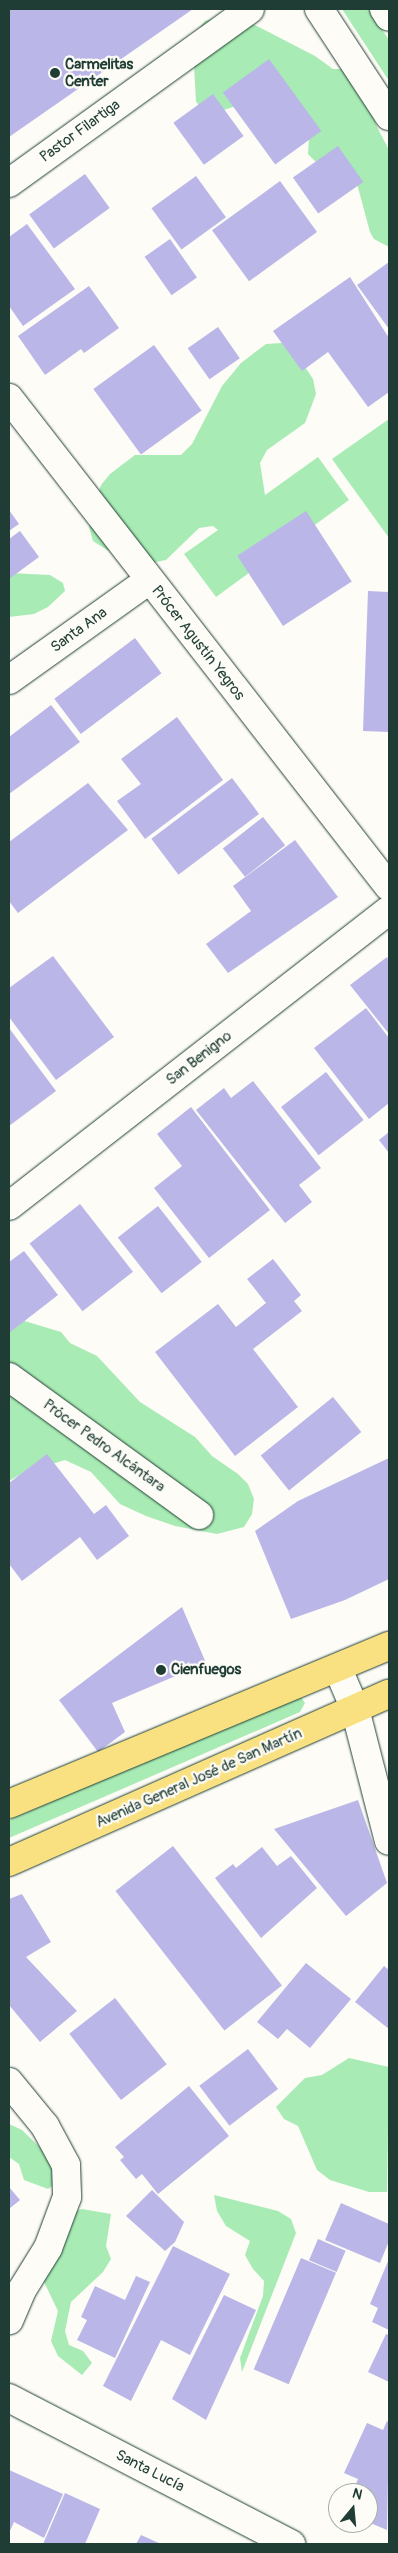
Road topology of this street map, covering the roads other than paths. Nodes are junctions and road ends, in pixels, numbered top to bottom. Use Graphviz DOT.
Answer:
graph roads {
  1 [pos="250,9"];
  2 [pos="320,9"];
  3 [pos="384,9"];
  4 [pos="389,17"];
  5 [pos="389,116"];
  6 [pos="9,182"];
  7 [pos="9,398"];
  8 [pos="149,580"];
  9 [pos="9,680"];
  10 [pos="389,887"];
  11 [pos="389,910"];
  12 [pos="9,1206"];
  13 [pos="9,1377"];
  14 [pos="199,1515"];
  15 [pos="389,1646"];
  16 [pos="338,1669"];
  17 [pos="389,1694"];
  18 [pos="355,1709"];
  19 [pos="9,1804"];
  20 [pos="389,1841"];
  21 [pos="9,1862"];
  22 [pos="9,2082"];
  23 [pos="15,2294"];
  24 [pos="9,2320"];
  25 [pos="9,2398"];
  26 [pos="291,2544"];
  1 -- 6 [label="street, Pastor Filartiga"];
  2 -- 5 [label="street"];
  3 -- 4 [label="street"];
  7 -- 8 [label="street, Prócer Agustín Yegros"];
  8 -- 9 [label="street, Santa Ana"];
  8 -- 10 [label="street, Prócer Agustín Yegros"];
  11 -- 12 [label="street, San Benigno"];
  13 -- 14 [label="street, Prócer Pedro Alcántara"];
  15 -- 16 [label="main road"];
  16 -- 18 [label="street"];
  16 -- 19 [label="main road"];
  17 -- 18 [label="main road, Avenida General José de San Martín"];
  18 -- 20 [label="street"];
  18 -- 21 [label="main road, Avenida General José de San Martín"];
  22 -- 23 [label="street"];
  23 -- 24 [label="street"];
  25 -- 26 [label="street, Santa Lucía"];
}
